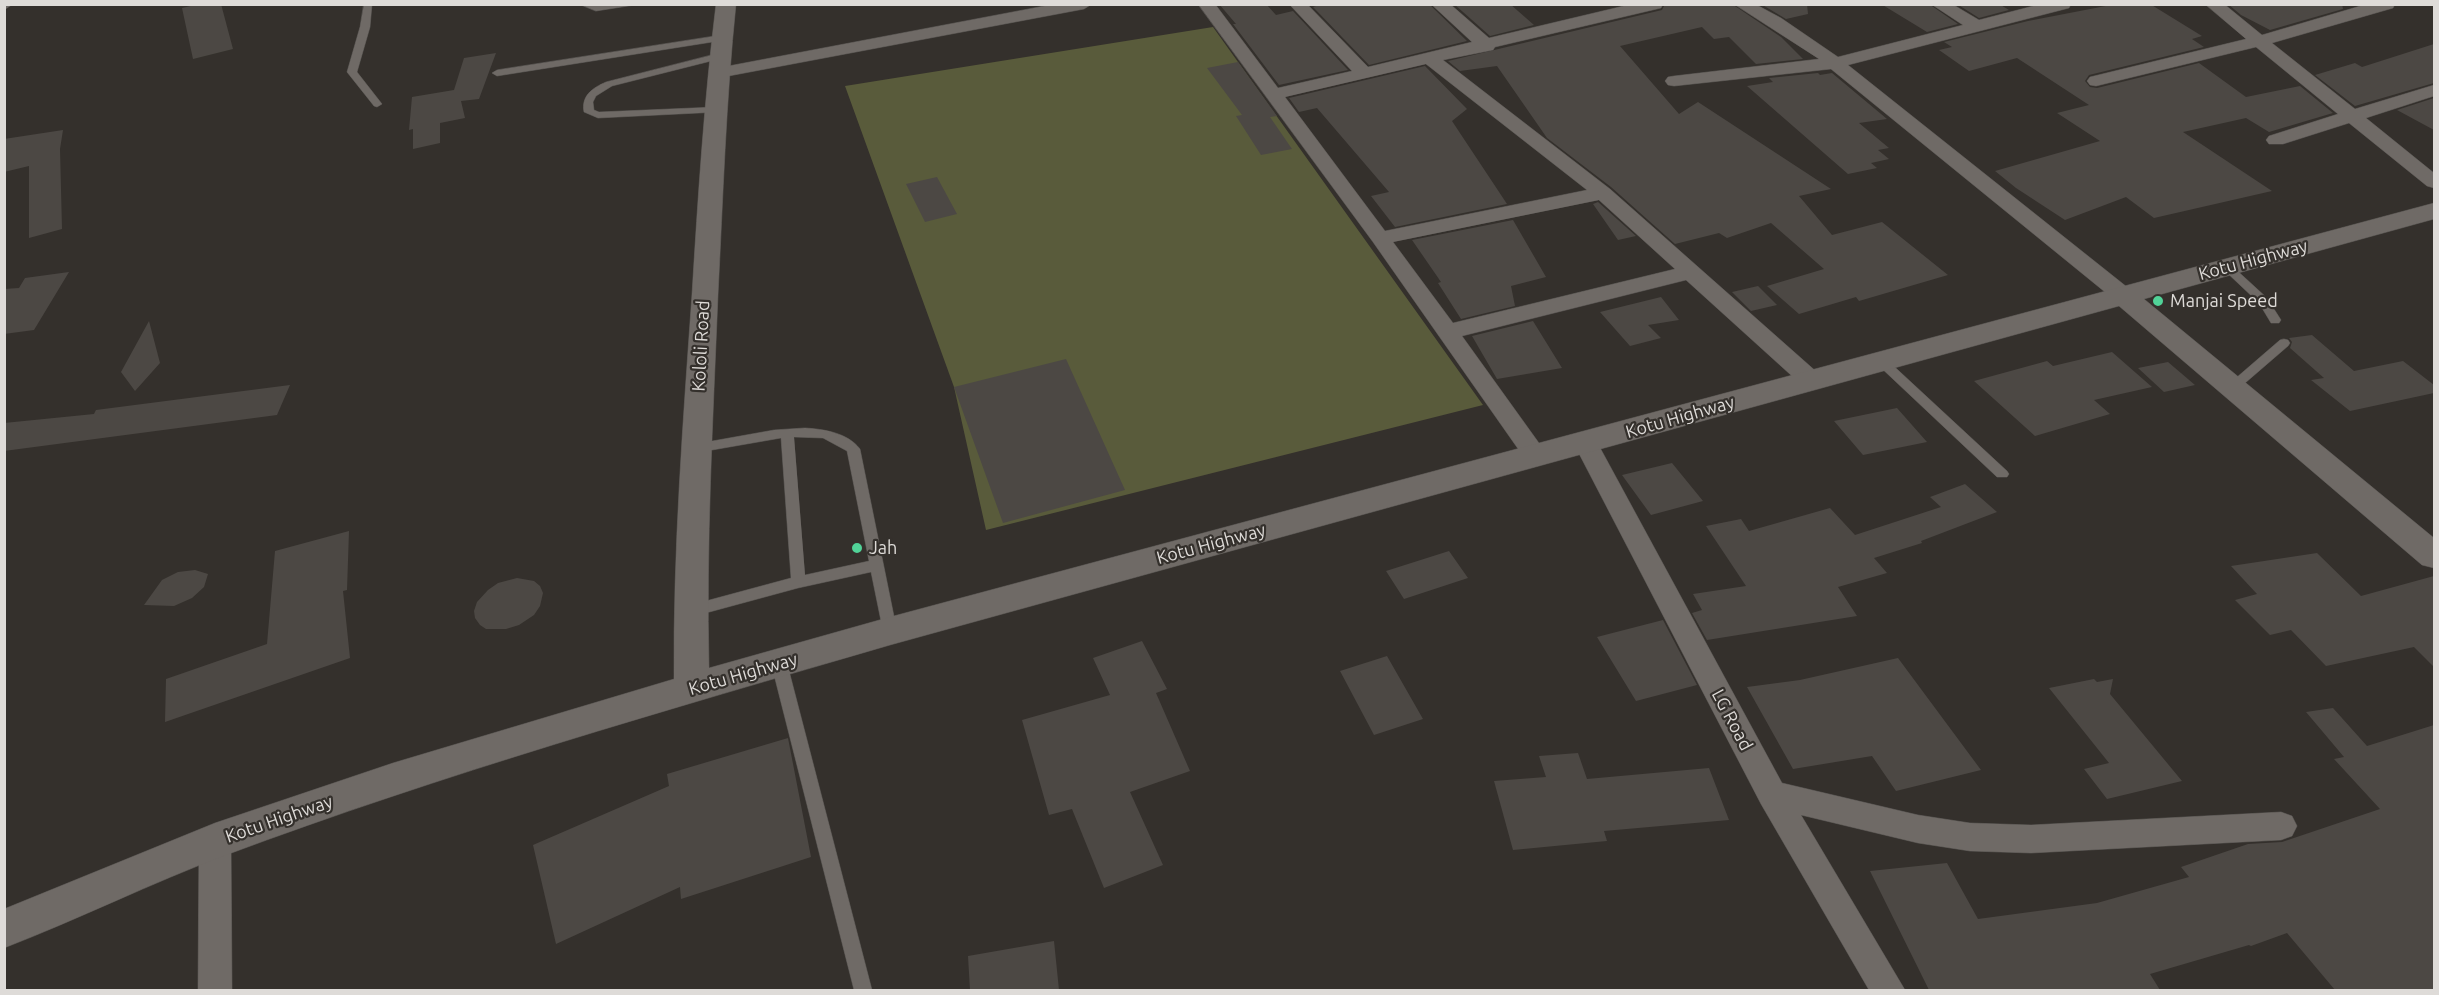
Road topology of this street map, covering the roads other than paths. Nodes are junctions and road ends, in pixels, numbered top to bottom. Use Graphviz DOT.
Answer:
graph roads {
  1 [pos="368,4"];
  2 [pos="583,4"];
  3 [pos="638,4"];
  4 [pos="726,4"];
  5 [pos="1084,4"];
  6 [pos="1206,4"];
  7 [pos="1297,4"];
  8 [pos="1439,4"];
  9 [pos="1583,4"];
  10 [pos="1656,4"];
  11 [pos="1742,4"];
  12 [pos="1939,4"];
  13 [pos="2062,4"];
  14 [pos="2213,4"];
  15 [pos="2387,4"];
  16 [pos="1600,18"];
  17 [pos="1977,26"];
  18 [pos="2257,42"];
  19 [pos="1487,46"];
  20 [pos="720,56"];
  21 [pos="1430,58"];
  22 [pos="1834,63"];
  23 [pos="497,73"];
  24 [pos="1365,74"];
  25 [pos="1674,81"];
  26 [pos="2096,81"];
  27 [pos="2434,90"];
  28 [pos="1272,95"];
  29 [pos="377,104"];
  30 [pos="716,110"];
  31 [pos="2351,117"];
  32 [pos="2276,140"];
  33 [pos="2434,182"];
  34 [pos="1603,193"];
  35 [pos="2434,211"];
  36 [pos="1380,238"];
  37 [pos="2228,267"];
  38 [pos="1691,272"];
  39 [pos="2124,296"];
  40 [pos="2275,320"];
  41 [pos="1447,332"];
  42 [pos="2284,343"];
  43 [pos="1881,361"];
  44 [pos="1811,380"];
  45 [pos="2233,387"];
  46 [pos="788,435"];
  47 [pos="1586,444"];
  48 [pos="695,448"];
  49 [pos="1538,457"];
  50 [pos="2002,474"];
  51 [pos="2434,556"];
  52 [pos="876,565"];
  53 [pos="798,582"];
  54 [pos="690,611"];
  55 [pos="890,631"];
  56 [pos="778,663"];
  57 [pos="692,688"];
  58 [pos="1772,794"];
  59 [pos="2281,826"];
  60 [pos="215,842"];
  61 [pos="4,929"];
  62 [pos="215,990"];
  63 [pos="862,990"];
  64 [pos="1888,990"];
  1 -- 29 [label="lane"];
  2 -- 3 [label="lane"];
  4 -- 20 [label="street, Kololi Road"];
  5 -- 20 [label="street"];
  6 -- 28 [label="street"];
  7 -- 24 [label="street"];
  8 -- 19 [label="street"];
  9 -- 16 [label="street"];
  10 -- 16 [label="street"];
  11 -- 22 [label="street"];
  12 -- 17 [label="street"];
  13 -- 17 [label="street"];
  14 -- 18 [label="street"];
  15 -- 18 [label="street"];
  16 -- 19 [label="street"];
  17 -- 22 [label="street"];
  18 -- 26 [label="street"];
  18 -- 31 [label="street"];
  19 -- 21 [label="street"];
  20 -- 23 [label="lane"];
  20 -- 30 [label="street, Kololi Road"];
  20 -- 30 [label="lane"];
  21 -- 24 [label="street"];
  21 -- 34 [label="street"];
  22 -- 25 [label="street"];
  22 -- 39 [label="street"];
  24 -- 28 [label="street"];
  27 -- 31 [label="street"];
  28 -- 36 [label="street"];
  30 -- 48 [label="street, Kololi Road"];
  31 -- 32 [label="street"];
  31 -- 33 [label="street"];
  34 -- 36 [label="street"];
  34 -- 38 [label="street"];
  35 -- 37 [label="street, Kotu Highway"];
  36 -- 41 [label="street"];
  37 -- 39 [label="street, Kotu Highway"];
  37 -- 40 [label="lane"];
  38 -- 41 [label="street"];
  38 -- 44 [label="street"];
  39 -- 43 [label="street, Kotu Highway"];
  39 -- 45 [label="street"];
  41 -- 49 [label="street"];
  42 -- 45 [label="lane"];
  43 -- 44 [label="street, Kotu Highway"];
  43 -- 50 [label="lane"];
  44 -- 47 [label="street, Kotu Highway"];
  45 -- 51 [label="street"];
  46 -- 48 [label="lane"];
  46 -- 52 [label="lane"];
  46 -- 53 [label="lane"];
  47 -- 49 [label="street, Kotu Highway"];
  47 -- 58 [label="street, LG Road"];
  48 -- 54 [label="street, Kololi Road"];
  49 -- 55 [label="street, Kotu Highway"];
  52 -- 53 [label="lane"];
  52 -- 55 [label="lane"];
  53 -- 54 [label="lane"];
  54 -- 57 [label="street, Kololi Road"];
  55 -- 56 [label="street, Kotu Highway"];
  56 -- 57 [label="street, Kotu Highway"];
  56 -- 63 [label="lane"];
  57 -- 60 [label="street, Kotu Highway"];
  58 -- 59 [label="street"];
  58 -- 64 [label="street, LG Road"];
  60 -- 61 [label="street, Kotu Highway"];
  60 -- 62 [label="street"];
}
